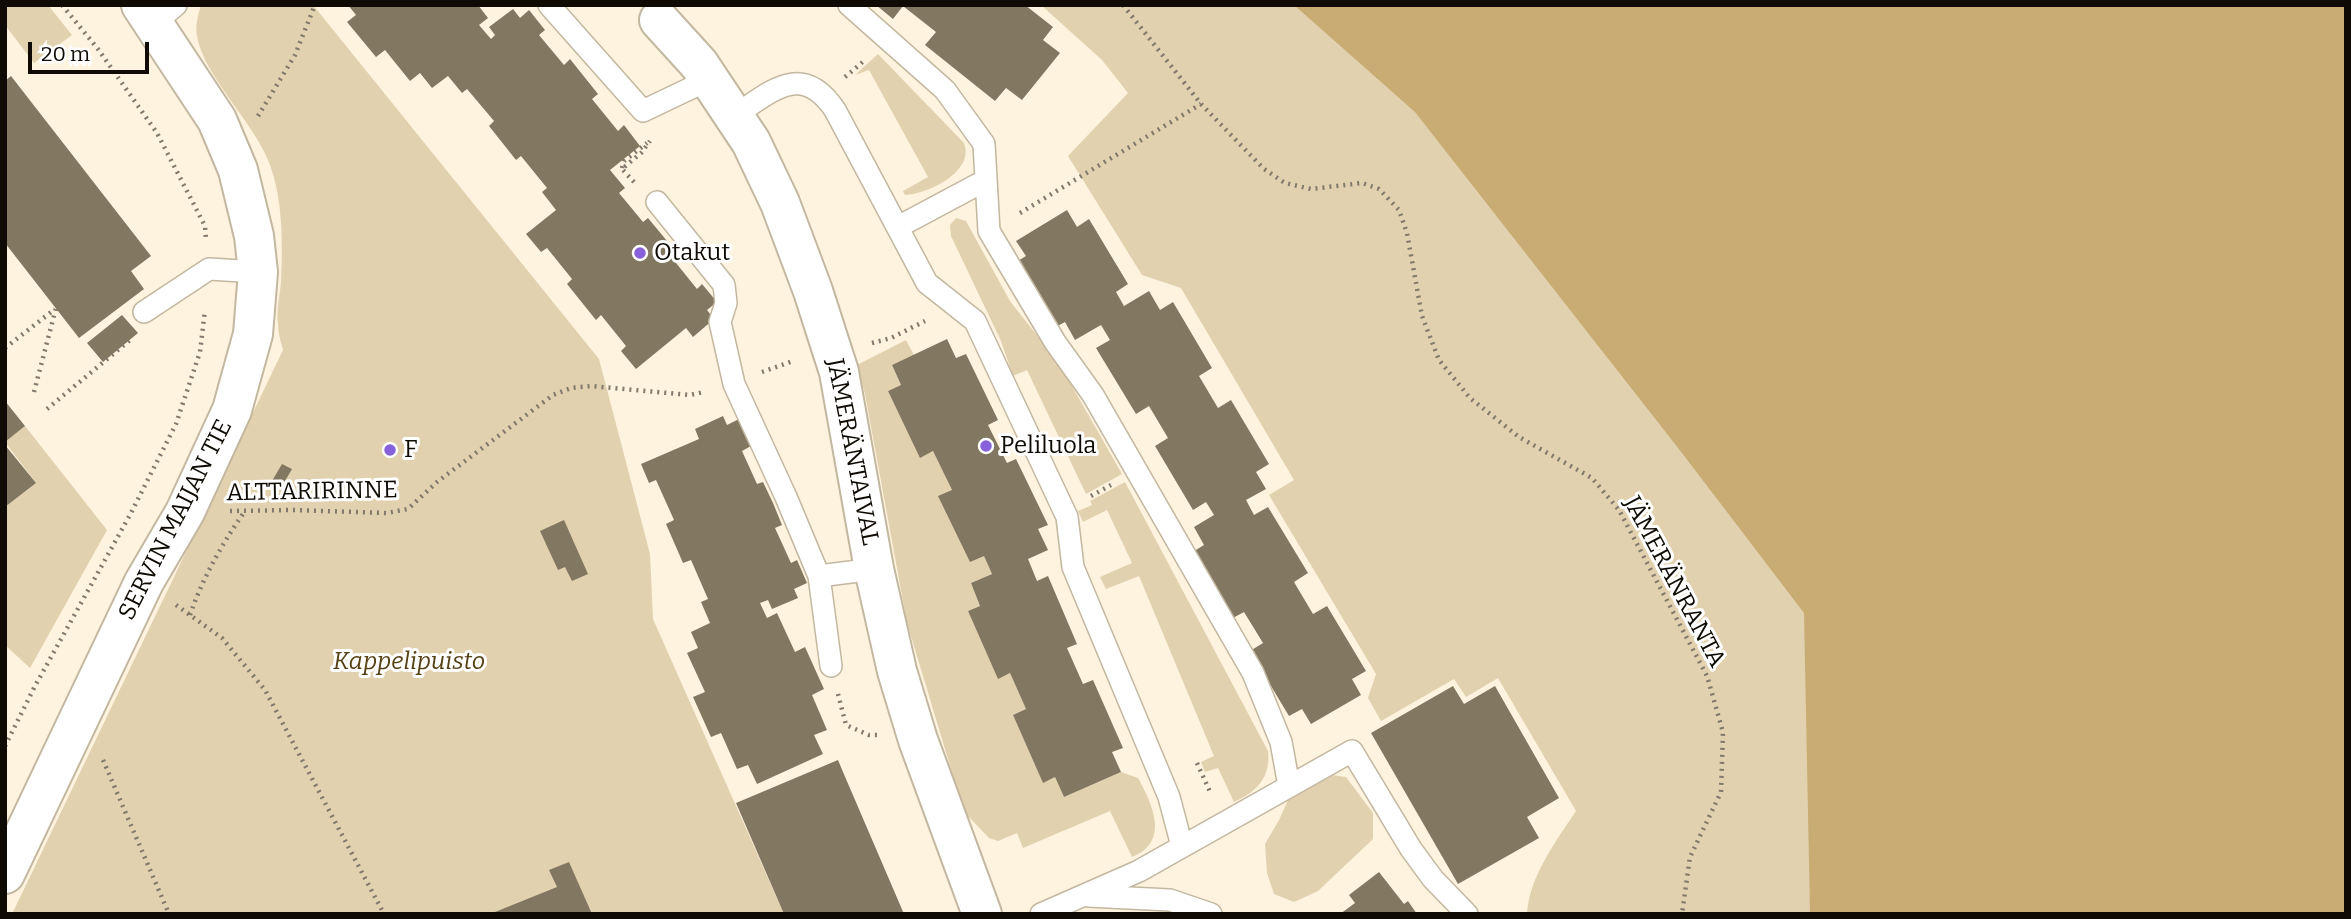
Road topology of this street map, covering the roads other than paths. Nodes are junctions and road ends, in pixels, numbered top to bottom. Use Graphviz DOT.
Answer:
graph roads {
  1 [pos="549,5"];
  2 [pos="849,5"];
  3 [pos="157,11"];
  4 [pos="659,20"];
  5 [pos="710,79"];
  6 [pos="734,116"];
  7 [pos="986,180"];
  8 [pos="657,202"];
  9 [pos="898,227"];
  10 [pos="258,272"];
  11 [pos="144,312"];
  12 [pos="874,569"];
  13 [pos="818,576"];
  14 [pos="831,666"];
  15 [pos="1289,786"];
  16 [pos="1182,846"];
  17 [pos="5,874"];
  18 [pos="1087,905"];
  19 [pos="982,914"];
  20 [pos="1041,914"];
  21 [pos="1211,914"];
  22 [pos="1467,914"];
  1 -- 5 [label="lane"];
  2 -- 7 [label="lane"];
  3 -- 10 [label="street, SERVIN MAIJAN TIE"];
  4 -- 5 [label="street, JÄMERÄNTAIVAL"];
  5 -- 6 [label="street, JÄMERÄNTAIVAL"];
  6 -- 9 [label="lane"];
  6 -- 12 [label="street, JÄMERÄNTAIVAL"];
  7 -- 9 [label="lane"];
  7 -- 15 [label="lane"];
  8 -- 13 [label="lane"];
  9 -- 16 [label="lane"];
  10 -- 11 [label="lane"];
  10 -- 17 [label="street, SERVIN MAIJAN TIE"];
  12 -- 13 [label="lane"];
  12 -- 19 [label="street, JÄMERÄNTAIVAL"];
  13 -- 14 [label="lane"];
  15 -- 16 [label="lane"];
  15 -- 22 [label="lane"];
  16 -- 18 [label="lane"];
  18 -- 20 [label="lane"];
  18 -- 21 [label="lane"];
}
